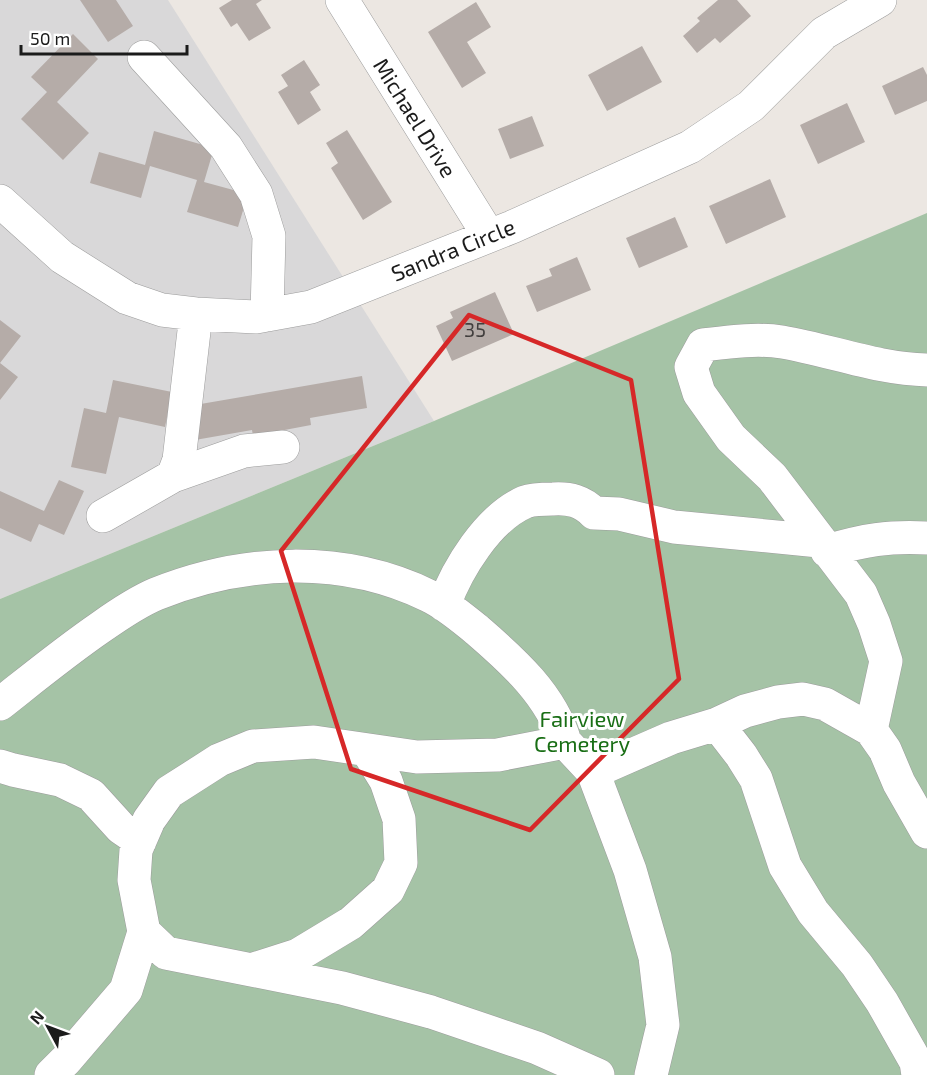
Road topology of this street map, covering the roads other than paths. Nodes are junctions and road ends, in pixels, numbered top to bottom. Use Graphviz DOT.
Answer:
graph roads {
  1 [pos="342,0"];
  2 [pos="880,0"];
  3 [pos="144,57"];
  4 [pos="0,201"];
  5 [pos="489,236"];
  6 [pos="196,314"];
  7 [pos="267,315"];
  8 [pos="927,370"];
  9 [pos="284,447"];
  10 [pos="173,476"];
  11 [pos="103,516"];
  12 [pos="927,538"];
  13 [pos="823,546"];
  14 [pos="444,605"];
  15 [pos="0,704"];
  16 [pos="717,724"];
  17 [pos="871,730"];
  18 [pos="565,742"];
  19 [pos="367,750"];
  20 [pos="0,766"];
  21 [pos="594,772"];
  22 [pos="927,832"];
  23 [pos="140,841"];
  24 [pos="144,932"];
  25 [pos="255,969"];
  26 [pos="51,1075"];
  27 [pos="598,1075"];
  28 [pos="651,1075"];
  29 [pos="918,1075"];
  1 -- 5 [label="street, Michael Drive"];
  2 -- 5 [label="street, Sandra Circle"];
  3 -- 7 [label="street"];
  4 -- 6 [label="street, Sandra Circle"];
  5 -- 7 [label="street, Sandra Circle"];
  6 -- 7 [label="street, Sandra Circle"];
  6 -- 10 [label="street"];
  8 -- 13 [label="street"];
  9 -- 10 [label="street"];
  10 -- 11 [label="street"];
  12 -- 13 [label="street"];
  13 -- 14 [label="street"];
  13 -- 17 [label="street"];
  14 -- 15 [label="street"];
  14 -- 18 [label="street"];
  16 -- 17 [label="street"];
  16 -- 21 [label="street"];
  16 -- 29 [label="street"];
  17 -- 22 [label="street"];
  18 -- 19 [label="street"];
  18 -- 21 [label="street"];
  19 -- 23 [label="street"];
  19 -- 25 [label="street"];
  20 -- 23 [label="street"];
  21 -- 28 [label="street"];
  23 -- 24 [label="street"];
  24 -- 25 [label="street"];
  24 -- 26 [label="street"];
  25 -- 27 [label="street"];
}
